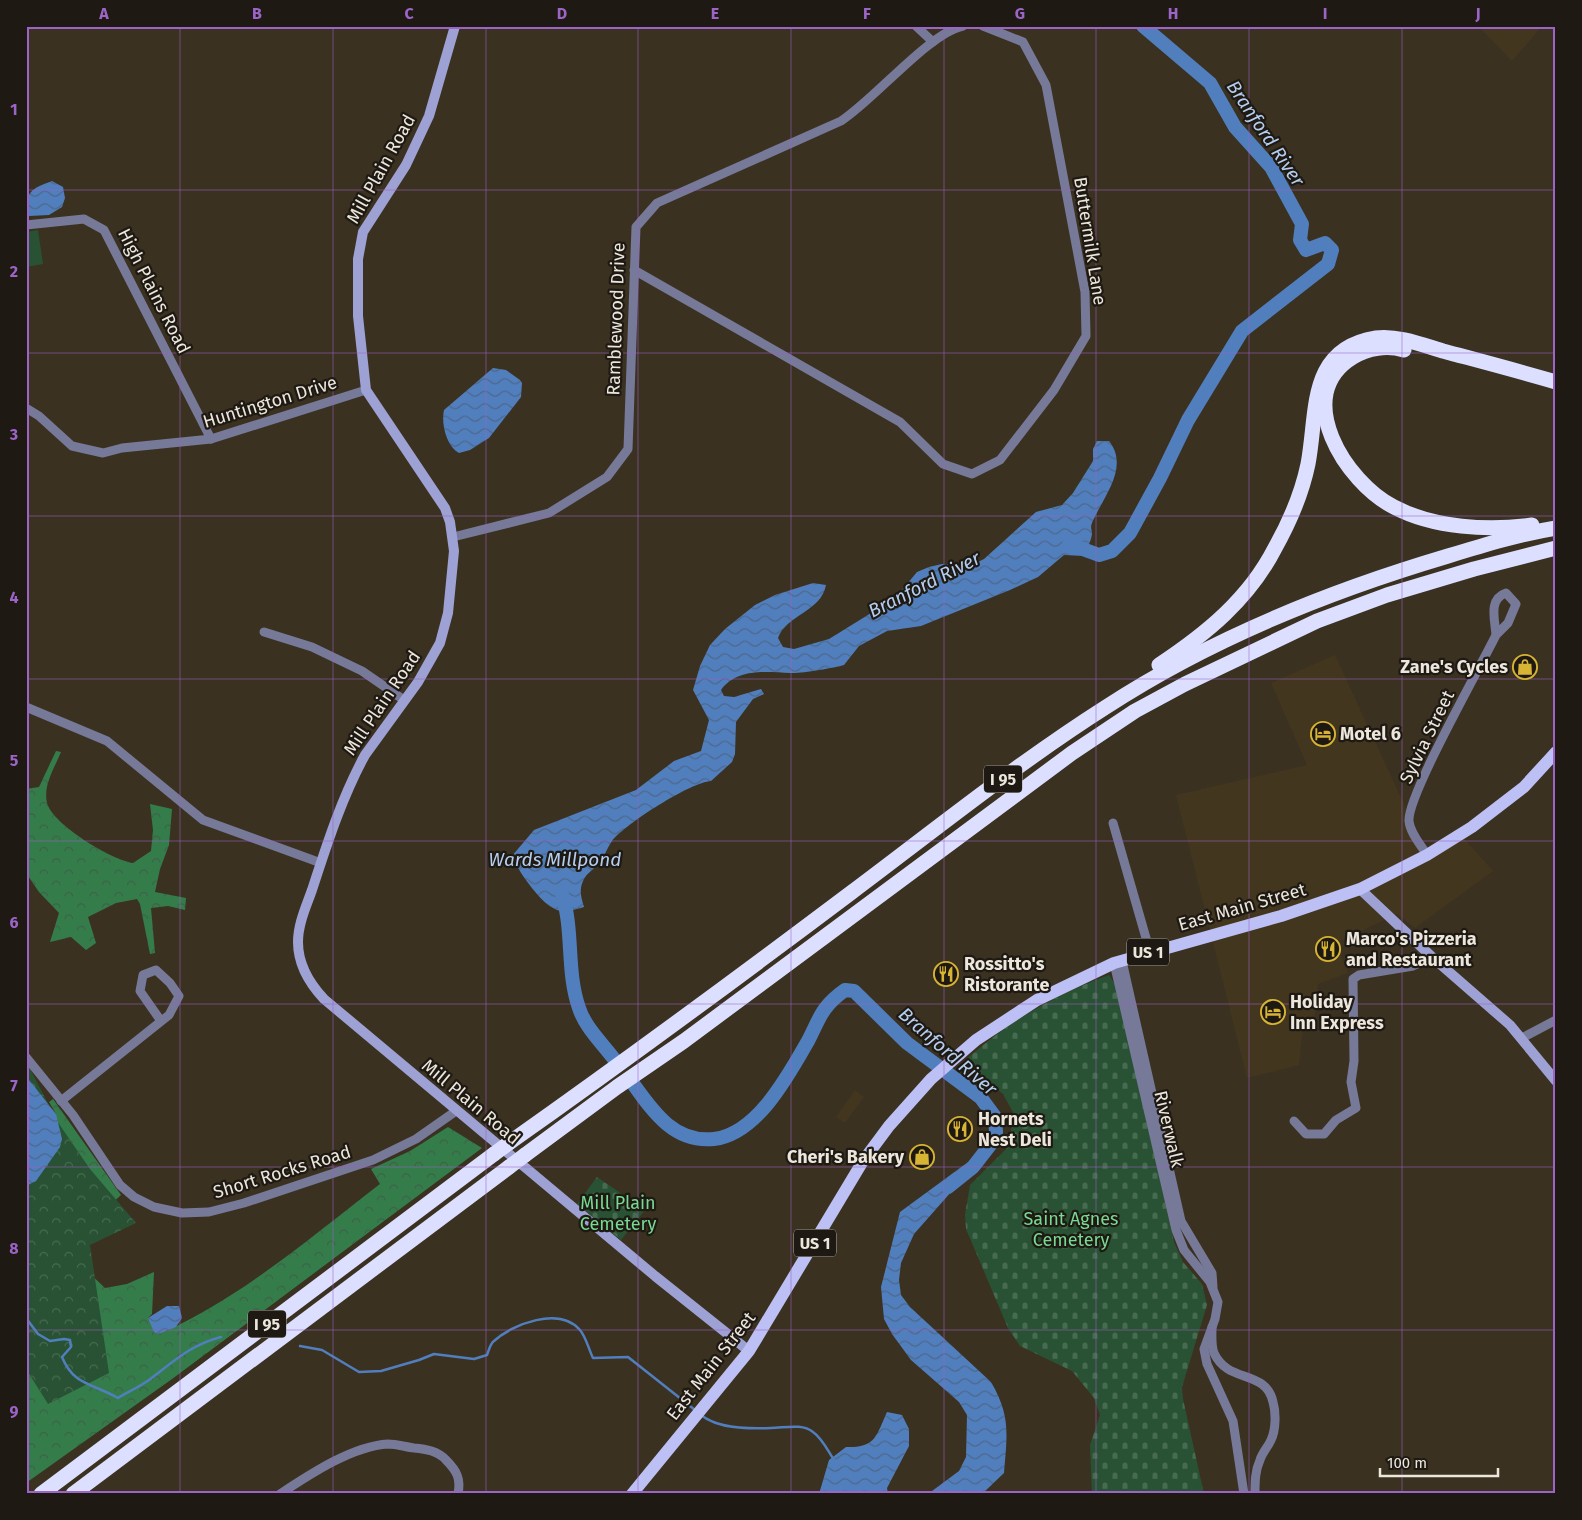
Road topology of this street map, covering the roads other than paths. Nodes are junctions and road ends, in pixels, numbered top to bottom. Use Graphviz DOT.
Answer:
graph roads {
  1 [pos="455,26"];
  2 [pos="916,26"];
  3 [pos="963,26"];
  4 [pos="983,26"];
  5 [pos="933,42"];
  6 [pos="26,225"];
  7 [pos="634,270"];
  8 [pos="1556,382"];
  9 [pos="366,390"];
  10 [pos="1556,391"];
  11 [pos="26,408"];
  12 [pos="211,439"];
  13 [pos="1556,522"];
  14 [pos="1556,528"];
  15 [pos="453,537"];
  16 [pos="1556,548"];
  17 [pos="264,632"];
  18 [pos="1496,635"];
  19 [pos="404,700"];
  20 [pos="26,707"];
  21 [pos="1058,738"];
  22 [pos="1556,752"];
  23 [pos="1113,823"];
  24 [pos="1427,855"];
  25 [pos="321,863"];
  26 [pos="1360,889"];
  27 [pos="1150,952"];
  28 [pos="1432,957"];
  29 [pos="1118,962"];
  30 [pos="1556,1020"];
  31 [pos="161,1021"];
  32 [pos="1522,1038"];
  33 [pos="26,1057"];
  34 [pos="1556,1081"];
  35 [pos="61,1100"];
  36 [pos="456,1111"];
  37 [pos="1294,1122"];
  38 [pos="1214,1292"];
  39 [pos="1212,1326"];
  40 [pos="749,1351"];
  41 [pos="41,1494"];
  42 [pos="73,1494"];
  43 [pos="280,1494"];
  44 [pos="458,1494"];
  45 [pos="632,1494"];
  46 [pos="1244,1494"];
  47 [pos="1255,1494"];
  1 -- 9 [label="street, Mill Plain Road"];
  2 -- 5 [label="street"];
  3 -- 5 [label="street, Ramblewood Drive"];
  4 -- 7 [label="street, Buttermilk Lane"];
  5 -- 7 [label="street, Ramblewood Drive"];
  6 -- 12 [label="street, High Plains Road"];
  7 -- 15 [label="street, Ramblewood Drive"];
  8 -- 21 [label="highway"];
  9 -- 12 [label="street, Huntington Drive"];
  9 -- 15 [label="street, Mill Plain Road"];
  10 -- 13 [label="highway"];
  11 -- 12 [label="street, Huntington Drive"];
  14 -- 21 [label="highway, I 95"];
  15 -- 19 [label="street, Mill Plain Road"];
  16 -- 42 [label="highway, I 95, bridge"];
  17 -- 19 [label="street"];
  18 -- 24 [label="street, Sylvia Street"];
  19 -- 25 [label="street, Mill Plain Road"];
  20 -- 25 [label="street"];
  21 -- 41 [label="highway, I 95, bridge"];
  22 -- 24 [label="main road, East Main Street / US 1"];
  23 -- 27 [label="street"];
  24 -- 26 [label="main road, East Main Street / US 1"];
  25 -- 36 [label="street, Mill Plain Road"];
  26 -- 27 [label="main road, East Main Street / US 1"];
  26 -- 28 [label="street"];
  27 -- 29 [label="main road, East Main Street / US 1"];
  28 -- 32 [label="street"];
  28 -- 37 [label="street"];
  29 -- 38 [label="street, Riverwalk"];
  29 -- 38 [label="street, Riverwalk"];
  29 -- 40 [label="main road, East Main Street / US 1"];
  30 -- 32 [label="street"];
  31 -- 31 [label="street"];
  31 -- 35 [label="street"];
  32 -- 34 [label="street"];
  33 -- 35 [label="street, Short Rocks Road"];
  35 -- 36 [label="street, Short Rocks Road"];
  36 -- 40 [label="street, Mill Plain Road"];
  38 -- 39 [label="street, Riverwalk"];
  39 -- 46 [label="street, Riverwalk"];
  39 -- 47 [label="street, Riverwalk"];
  40 -- 45 [label="main road, East Main Street / US 1"];
  43 -- 44 [label="street"];
}
